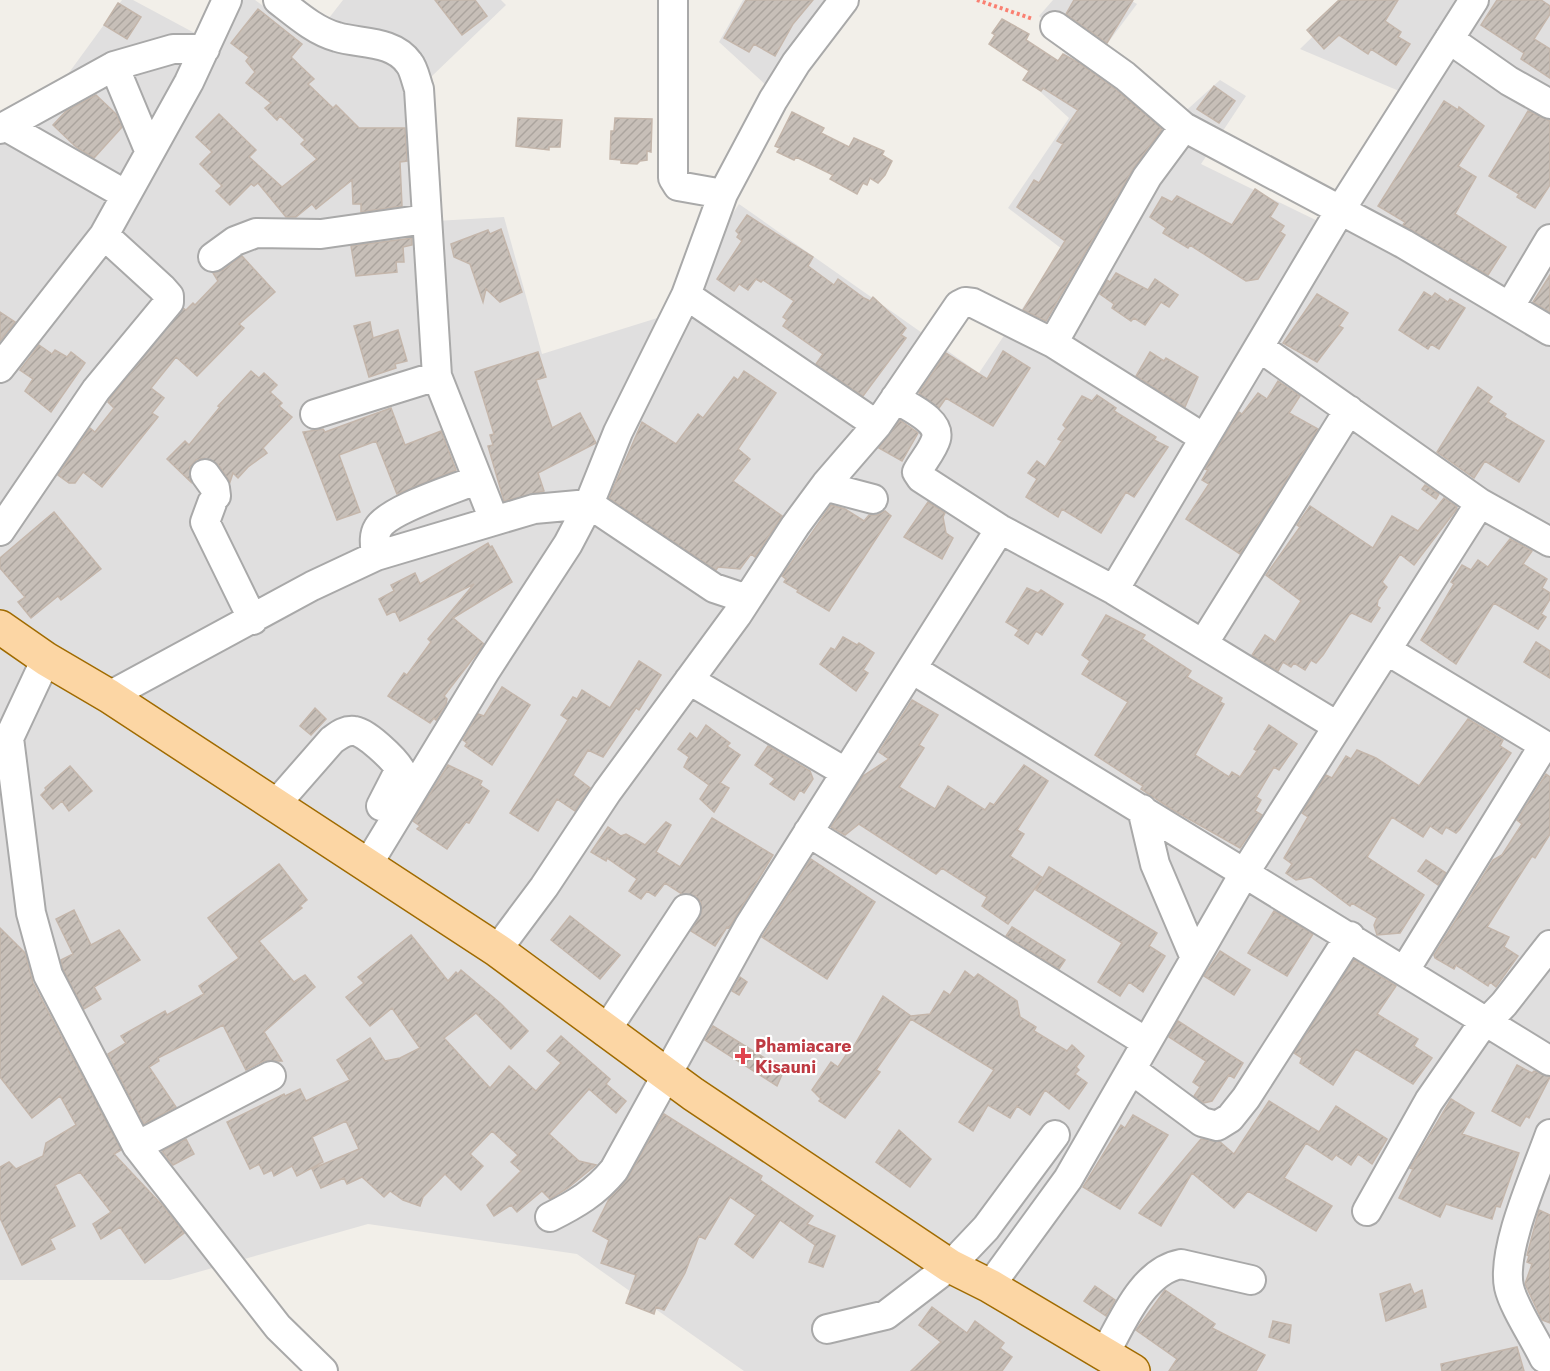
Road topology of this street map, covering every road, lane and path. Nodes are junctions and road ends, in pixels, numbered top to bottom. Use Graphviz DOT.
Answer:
graph roads {
  1 [pos="226,0"];
  2 [pos="278,0"];
  3 [pos="674,0"];
  4 [pos="844,0"];
  5 [pos="977,0"];
  6 [pos="1474,0"];
  7 [pos="1055,26"];
  8 [pos="1449,39"];
  9 [pos="205,49"];
  10 [pos="114,66"];
  11 [pos="1550,104"];
  12 [pos="1184,127"];
  13 [pos="4,128"];
  14 [pos="149,150"];
  15 [pos="723,194"];
  16 [pos="126,195"];
  17 [pos="1341,209"];
  18 [pos="426,219"];
  19 [pos="104,235"];
  20 [pos="1550,239"];
  21 [pos="213,257"];
  22 [pos="686,295"];
  23 [pos="1510,306"];
  24 [pos="1550,331"];
  25 [pos="1053,343"];
  26 [pos="1259,347"];
  27 [pos="0,368"];
  28 [pos="437,376"];
  29 [pos="895,399"];
  30 [pos="1349,410"];
  31 [pos="315,414"];
  32 [pos="877,425"];
  33 [pos="1204,438"];
  34 [pos="476,480"];
  35 [pos="826,484"];
  36 [pos="211,491"];
  37 [pos="873,499"];
  38 [pos="1480,503"];
  39 [pos="589,504"];
  40 [pos="494,520"];
  41 [pos="1000,529"];
  42 [pos="0,531"];
  43 [pos="1550,542"];
  44 [pos="376,556"];
  45 [pos="1114,590"];
  46 [pos="747,599"];
  47 [pos="254,620"];
  48 [pos="0,627"];
  49 [pos="1203,644"];
  50 [pos="1388,651"];
  51 [pos="46,660"];
  52 [pos="912,669"];
  53 [pos="689,680"];
  54 [pos="109,696"];
  55 [pos="1337,726"];
  56 [pos="5,740"];
  57 [pos="1547,747"];
  58 [pos="845,772"];
  59 [pos="276,804"];
  60 [pos="1142,809"];
  61 [pos="808,832"];
  62 [pos="384,834"];
  63 [pos="368,864"];
  64 [pos="1245,872"];
  65 [pos="686,909"];
  66 [pos="1350,936"];
  67 [pos="1550,945"];
  68 [pos="497,950"];
  69 [pos="1195,958"];
  70 [pos="1405,970"];
  71 [pos="1486,1022"];
  72 [pos="605,1032"];
  73 [pos="1146,1042"];
  74 [pos="1550,1061"];
  75 [pos="1132,1070"];
  76 [pos="666,1075"];
  77 [pos="271,1076"];
  78 [pos="1550,1134"];
  79 [pos="1055,1135"];
  80 [pos="136,1146"];
  81 [pos="1540,1195"];
  82 [pos="1367,1211"];
  83 [pos="550,1217"];
  84 [pos="950,1266"];
  85 [pos="1251,1280"];
  86 [pos="990,1286"];
  87 [pos="827,1329"];
  88 [pos="1104,1355"];
  89 [pos="1544,1358"];
  90 [pos="323,1371"];
  91 [pos="1134,1371"];
  1 -- 9 [label="street"];
  2 -- 18 [label="street"];
  3 -- 15 [label="street"];
  4 -- 15 [label="street"];
  5 -- 7 [label="path"];
  6 -- 8 [label="street"];
  7 -- 12 [label="street"];
  8 -- 11 [label="street"];
  8 -- 17 [label="street"];
  9 -- 10 [label="street"];
  9 -- 14 [label="street"];
  10 -- 13 [label="street"];
  10 -- 14 [label="street"];
  12 -- 17 [label="street"];
  12 -- 25 [label="street"];
  13 -- 16 [label="street"];
  14 -- 16 [label="street"];
  15 -- 22 [label="street"];
  16 -- 19 [label="street"];
  17 -- 23 [label="street"];
  17 -- 26 [label="street"];
  18 -- 21 [label="street"];
  18 -- 28 [label="street"];
  19 -- 27 [label="street"];
  19 -- 42 [label="street"];
  20 -- 23 [label="street"];
  22 -- 32 [label="street"];
  22 -- 39 [label="street"];
  23 -- 24 [label="street"];
  25 -- 29 [label="street"];
  25 -- 33 [label="street"];
  26 -- 30 [label="street"];
  26 -- 33 [label="street"];
  28 -- 31 [label="street"];
  28 -- 34 [label="street"];
  29 -- 32 [label="street"];
  29 -- 41 [label="street"];
  30 -- 38 [label="street"];
  30 -- 49 [label="street"];
  32 -- 35 [label="street"];
  33 -- 45 [label="street"];
  34 -- 40 [label="street"];
  34 -- 44 [label="street"];
  35 -- 37 [label="street"];
  35 -- 46 [label="street"];
  36 -- 47 [label="street"];
  38 -- 43 [label="street"];
  38 -- 50 [label="street"];
  39 -- 40 [label="street"];
  39 -- 46 [label="street"];
  39 -- 62 [label="street"];
  40 -- 44 [label="street"];
  41 -- 45 [label="street"];
  41 -- 52 [label="street"];
  44 -- 47 [label="street"];
  45 -- 49 [label="street"];
  46 -- 53 [label="street"];
  47 -- 54 [label="street"];
  48 -- 51 [label="main road"];
  49 -- 55 [label="street"];
  50 -- 55 [label="street"];
  50 -- 57 [label="street"];
  51 -- 54 [label="main road"];
  51 -- 56 [label="street"];
  52 -- 58 [label="street"];
  52 -- 60 [label="street"];
  53 -- 58 [label="street"];
  53 -- 68 [label="street"];
  54 -- 59 [label="main road"];
  55 -- 64 [label="street"];
  56 -- 80 [label="street"];
  57 -- 70 [label="street"];
  58 -- 61 [label="street"];
  59 -- 62 [label="street"];
  59 -- 63 [label="main road"];
  60 -- 64 [label="street"];
  60 -- 69 [label="street"];
  61 -- 73 [label="street"];
  61 -- 76 [label="street"];
  62 -- 63 [label="street"];
  63 -- 68 [label="main road"];
  64 -- 66 [label="street"];
  64 -- 69 [label="street"];
  65 -- 72 [label="street"];
  66 -- 70 [label="street"];
  66 -- 75 [label="street"];
  67 -- 71 [label="street"];
  68 -- 72 [label="main road"];
  69 -- 73 [label="street"];
  70 -- 71 [label="street"];
  71 -- 74 [label="street"];
  71 -- 82 [label="street"];
  72 -- 76 [label="main road"];
  73 -- 75 [label="street"];
  75 -- 86 [label="street"];
  76 -- 83 [label="street"];
  76 -- 84 [label="main road"];
  77 -- 80 [label="street"];
  78 -- 81 [label="street"];
  79 -- 84 [label="street"];
  80 -- 90 [label="street"];
  81 -- 89 [label="street"];
  84 -- 86 [label="main road"];
  84 -- 87 [label="street"];
  85 -- 88 [label="street"];
  86 -- 88 [label="main road"];
  88 -- 91 [label="main road"];
}
